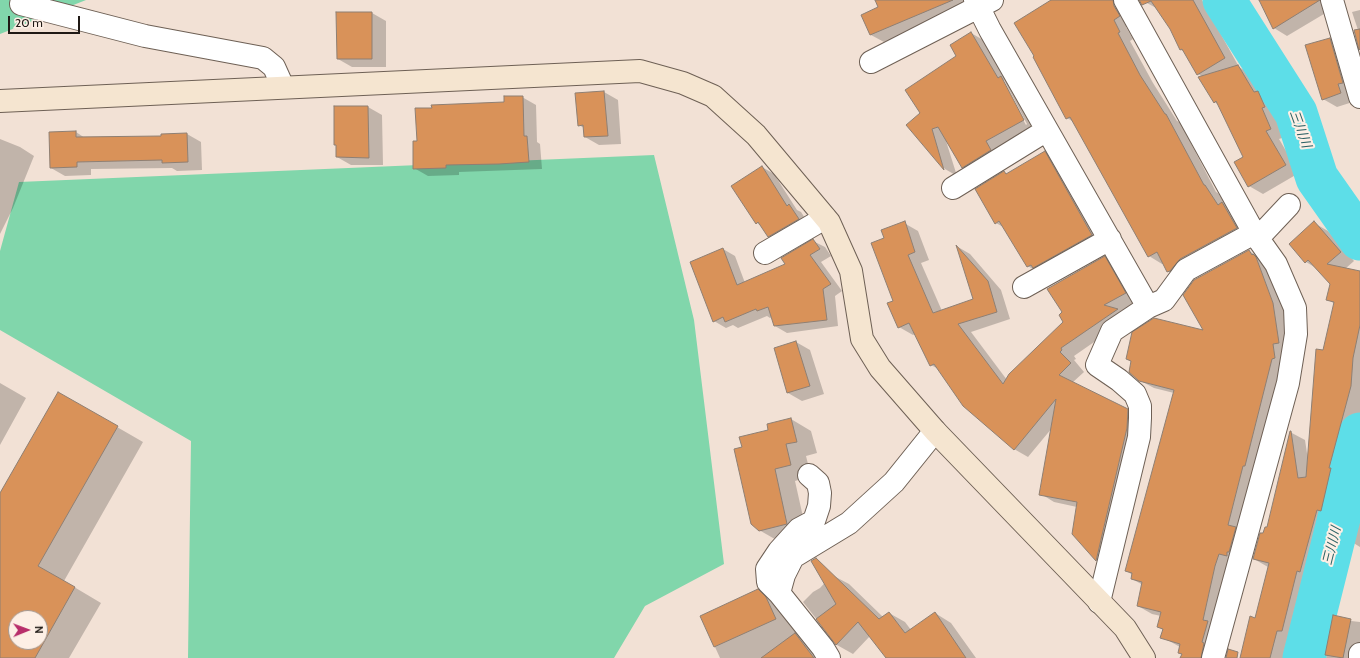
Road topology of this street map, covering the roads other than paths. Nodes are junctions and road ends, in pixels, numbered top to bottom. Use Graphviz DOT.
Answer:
graph roads {
  1 [pos="1124,0"];
  2 [pos="1332,0"];
  3 [pos="982,2"];
  4 [pos="21,4"];
  5 [pos="871,62"];
  6 [pos="283,87"];
  7 [pos="1360,97"];
  8 [pos="0,101"];
  9 [pos="1047,130"];
  10 [pos="953,188"];
  11 [pos="1289,205"];
  12 [pos="825,218"];
  13 [pos="1256,236"];
  14 [pos="1110,239"];
  15 [pos="765,253"];
  16 [pos="1024,288"];
  17 [pos="1148,307"];
  18 [pos="935,431"];
  19 [pos="809,475"];
  20 [pos="779,593"];
  21 [pos="1099,602"];
  22 [pos="1360,654"];
  23 [pos="828,658"];
  24 [pos="1144,658"];
  25 [pos="1213,658"];
  26 [pos="1360,658"];
  1 -- 13 [label="street"];
  2 -- 7 [label="street"];
  3 -- 5 [label="street"];
  3 -- 9 [label="street"];
  4 -- 6 [label="street"];
  6 -- 8 [label="street"];
  6 -- 12 [label="street"];
  9 -- 10 [label="street"];
  9 -- 14 [label="street"];
  11 -- 13 [label="street"];
  12 -- 15 [label="street"];
  12 -- 18 [label="street"];
  13 -- 17 [label="street"];
  13 -- 25 [label="street"];
  14 -- 16 [label="street"];
  14 -- 17 [label="street"];
  17 -- 21 [label="street"];
  18 -- 20 [label="street"];
  18 -- 21 [label="street"];
  19 -- 20 [label="street"];
  20 -- 23 [label="street"];
  21 -- 24 [label="street"];
  22 -- 26 [label="street"];
}
